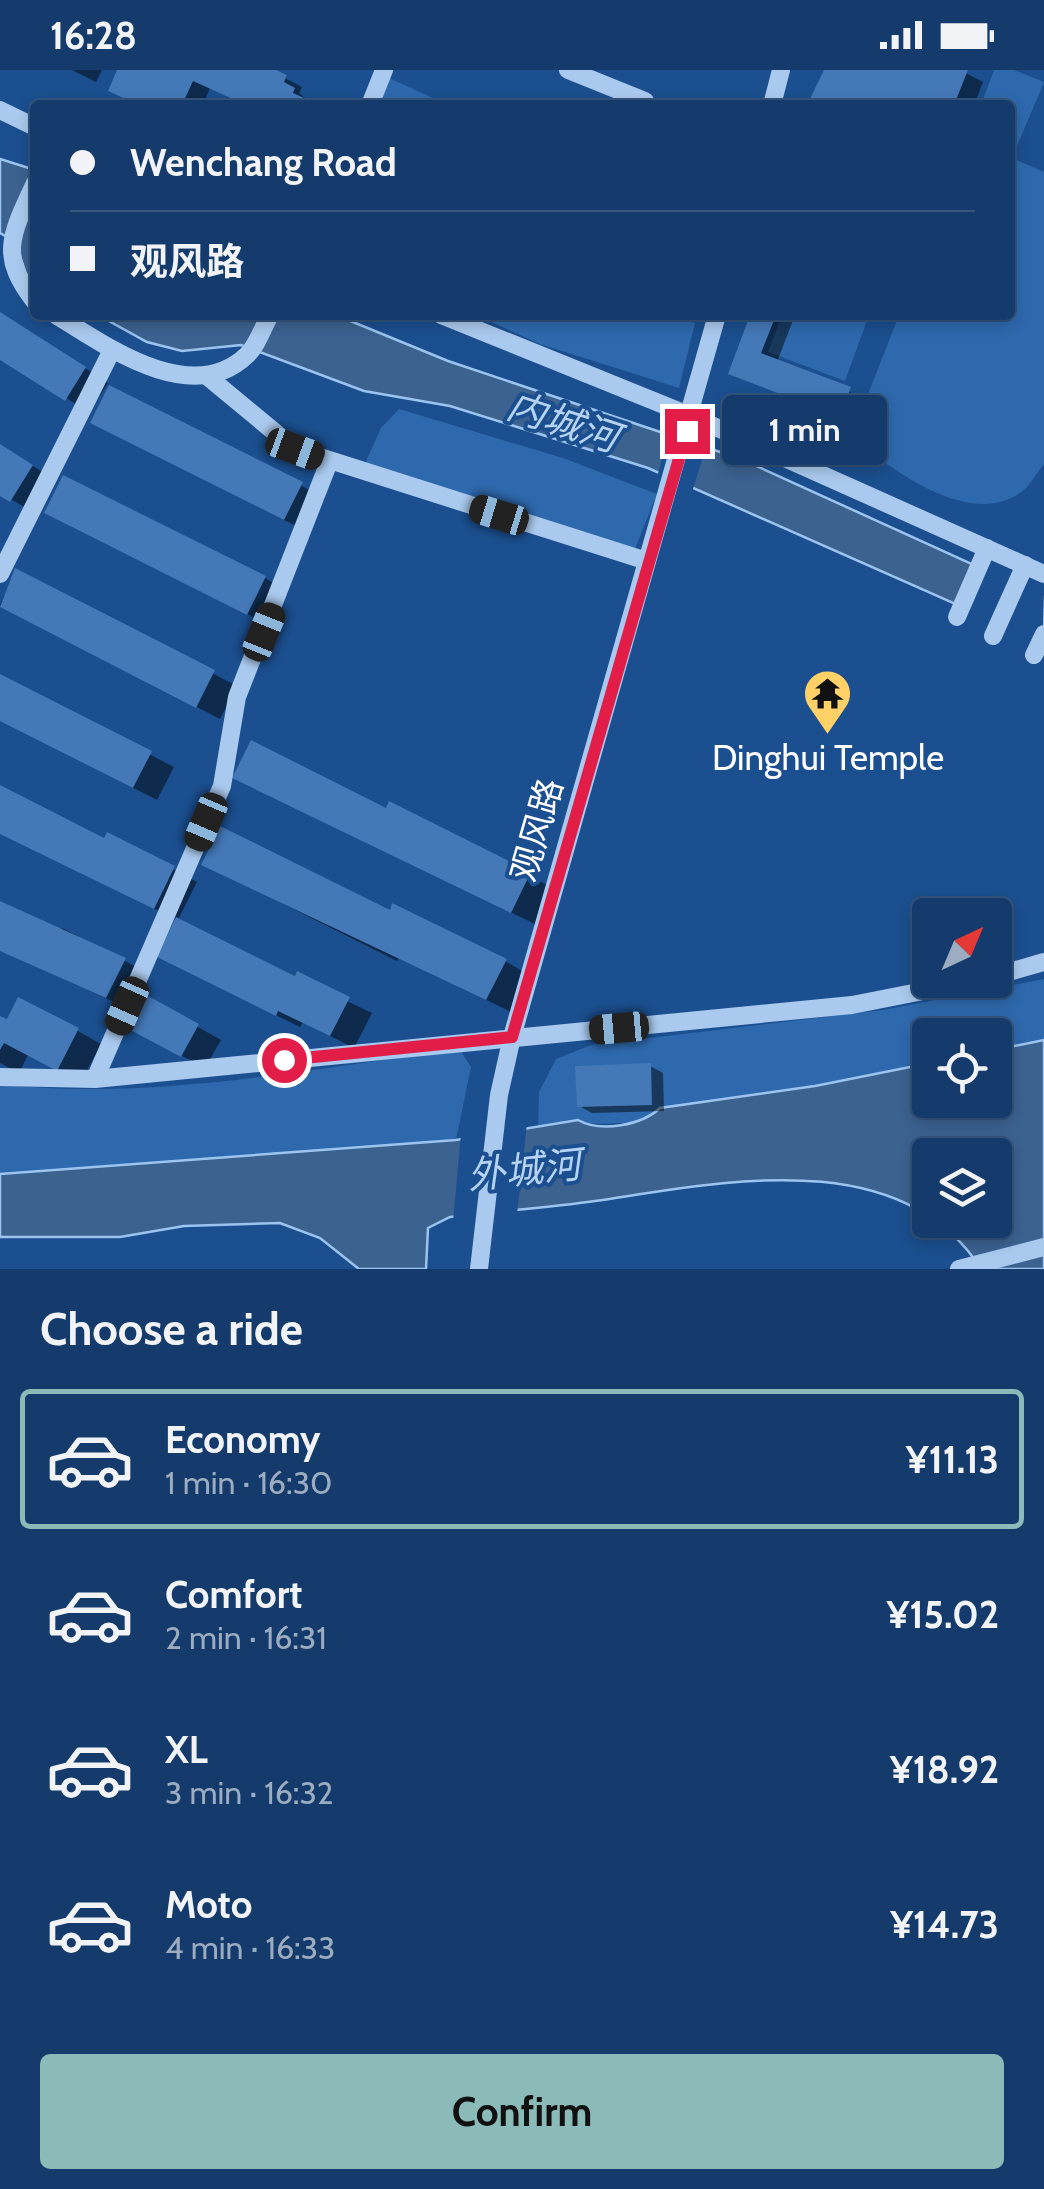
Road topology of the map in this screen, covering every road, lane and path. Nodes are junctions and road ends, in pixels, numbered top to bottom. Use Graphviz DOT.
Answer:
graph roads {
  1 [pos="384,70"];
  2 [pos="568,70"];
  3 [pos="781,70"];
  4 [pos="372,100"];
  5 [pos="643,100"];
  6 [pos="773,100"];
  7 [pos="0,110"];
  8 [pos="30,125"];
  9 [pos="30,195"];
  10 [pos="3,253"];
  11 [pos="30,298"];
  12 [pos="64,320"];
  13 [pos="267,320"];
  14 [pos="452,320"];
  15 [pos="716,320"];
  16 [pos="112,350"];
  17 [pos="207,376"];
  18 [pos="689,425"];
  19 [pos="329,462"];
  20 [pos="984,555"];
  21 [pos="647,561"];
  22 [pos="1022,572"];
  23 [pos="0,574"];
  24 [pos="1044,574"];
  25 [pos="959,614"];
  26 [pos="995,632"];
  27 [pos="1044,962"];
  28 [pos="1012,971"];
  29 [pos="912,993"];
  30 [pos="512,1037"];
  31 [pos="0,1077"];
  32 [pos="96,1079"];
  33 [pos="1044,1247"];
  34 [pos="480,1261"];
  35 [pos="959,1269"];
  1 -- 4 [label="street"];
  2 -- 5 [label="street"];
  3 -- 6 [label="street"];
  7 -- 8 [label="street"];
  9 -- 10 [label="street"];
  10 -- 11 [label="street"];
  12 -- 16 [label="street"];
  13 -- 17 [label="street"];
  14 -- 18 [label="street"];
  15 -- 18 [label="street, 观风路"];
  16 -- 17 [label="street"];
  16 -- 23 [label="street"];
  17 -- 19 [label="street"];
  18 -- 20 [label="street"];
  18 -- 21 [label="street, 观风路"];
  19 -- 21 [label="street"];
  19 -- 32 [label="street"];
  20 -- 22 [label="street"];
  20 -- 25 [label="street"];
  21 -- 30 [label="street, 观风路"];
  22 -- 24 [label="street"];
  22 -- 26 [label="street"];
  27 -- 28 [label="street"];
  29 -- 30 [label="street"];
  30 -- 32 [label="street"];
  30 -- 34 [label="street, 观风路"];
  31 -- 32 [label="street"];
  33 -- 35 [label="street"];
}
